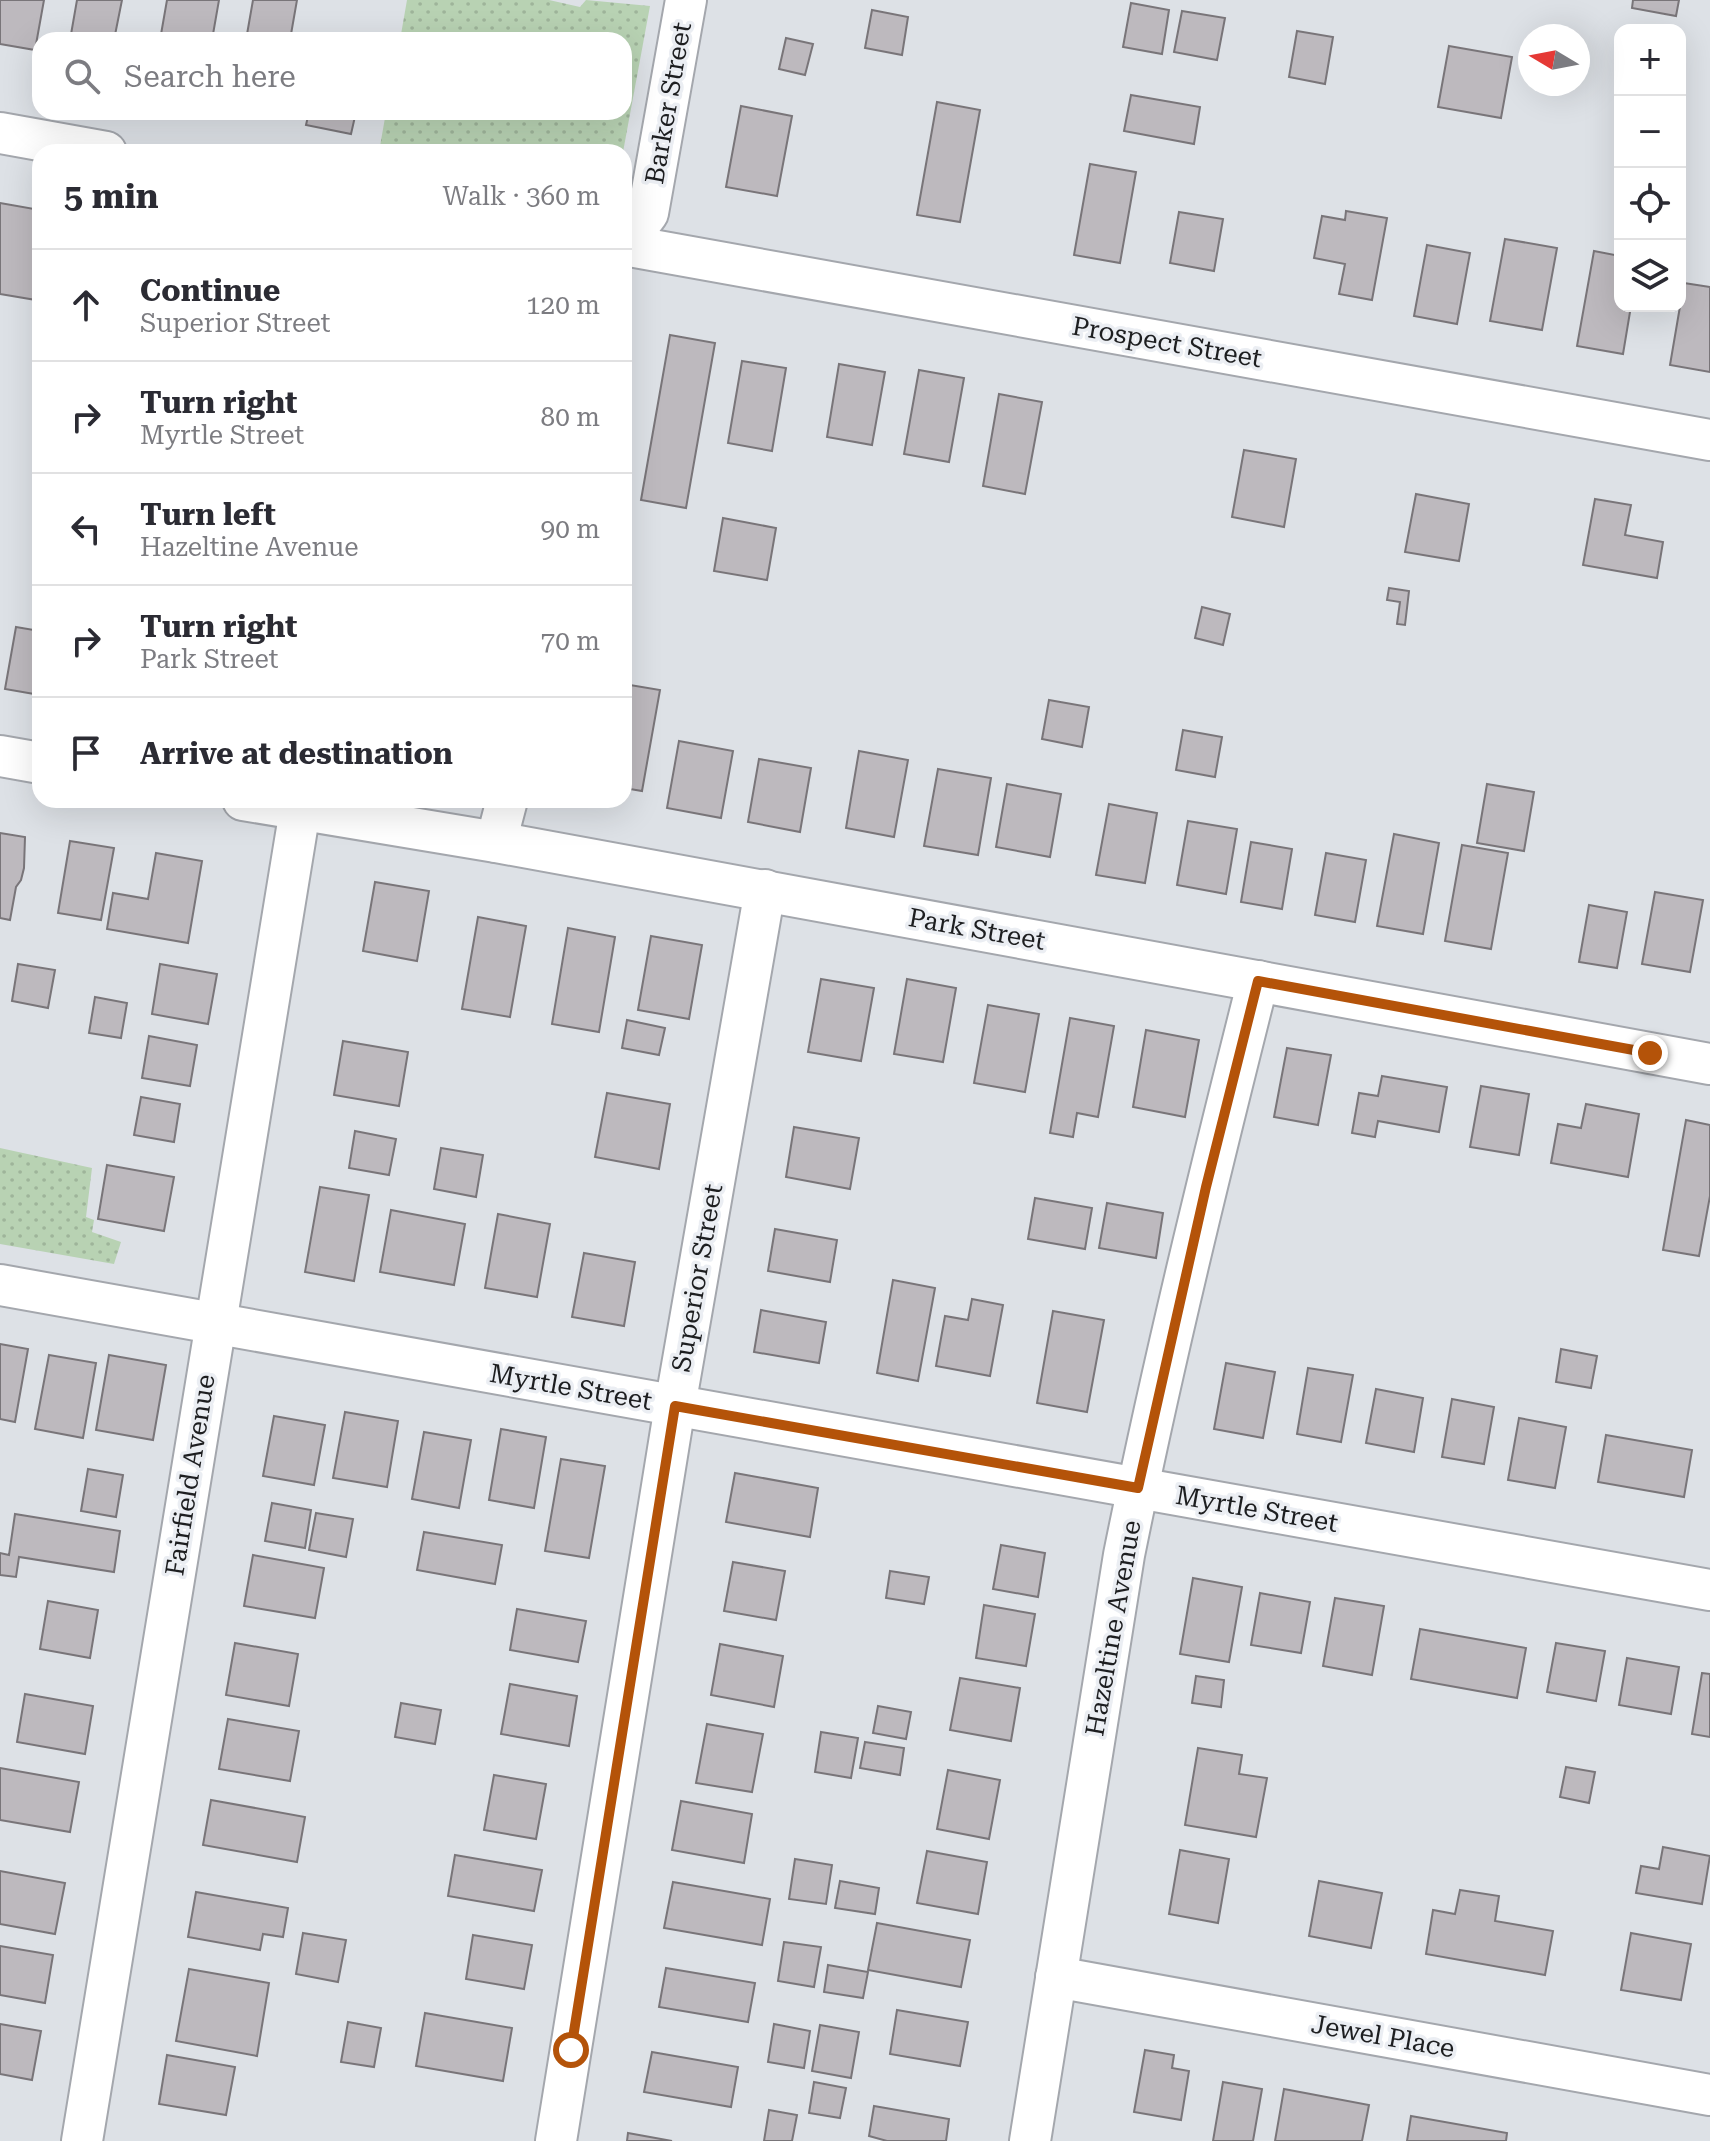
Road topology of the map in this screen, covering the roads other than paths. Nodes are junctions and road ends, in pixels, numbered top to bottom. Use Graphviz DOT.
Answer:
graph roads {
  1 [pos="686,0"];
  2 [pos="0,133"];
  3 [pos="61,144"];
  4 [pos="632,234"];
  5 [pos="632,246"];
  6 [pos="1710,440"];
  7 [pos="0,756"];
  8 [pos="32,762"];
  9 [pos="289,808"];
  10 [pos="505,808"];
  11 [pos="300,810"];
  12 [pos="496,842"];
  13 [pos="765,890"];
  14 [pos="1258,981"];
  15 [pos="1710,1064"];
  16 [pos="0,1285"];
  17 [pos="214,1324"];
  18 [pos="675,1406"];
  19 [pos="1138,1488"];
  20 [pos="1710,1590"];
  21 [pos="1056,1977"];
  22 [pos="1710,2095"];
  23 [pos="82,2141"];
  24 [pos="556,2141"];
  25 [pos="1030,2141"];
  1 -- 4 [label="street, Barker Street"];
  2 -- 3 [label="street"];
  5 -- 6 [label="street, Prospect Street"];
  7 -- 8 [label="street"];
  9 -- 11 [label="street, Park Street"];
  10 -- 12 [label="street"];
  11 -- 12 [label="street, Park Street"];
  11 -- 17 [label="street, Fairfield Avenue"];
  12 -- 13 [label="street, Park Street"];
  13 -- 14 [label="street, Park Street"];
  13 -- 18 [label="street, Superior Street"];
  14 -- 15 [label="street, Park Street"];
  14 -- 19 [label="street, Hazeltine Avenue"];
  16 -- 17 [label="street, Myrtle Street"];
  17 -- 18 [label="street, Myrtle Street"];
  17 -- 23 [label="street, Fairfield Avenue"];
  18 -- 19 [label="street, Myrtle Street"];
  18 -- 24 [label="street, Superior Street"];
  19 -- 20 [label="street, Myrtle Street"];
  19 -- 21 [label="street, Hazeltine Avenue"];
  21 -- 22 [label="street, Jewel Place"];
  21 -- 25 [label="street, Hazeltine Avenue"];
}
